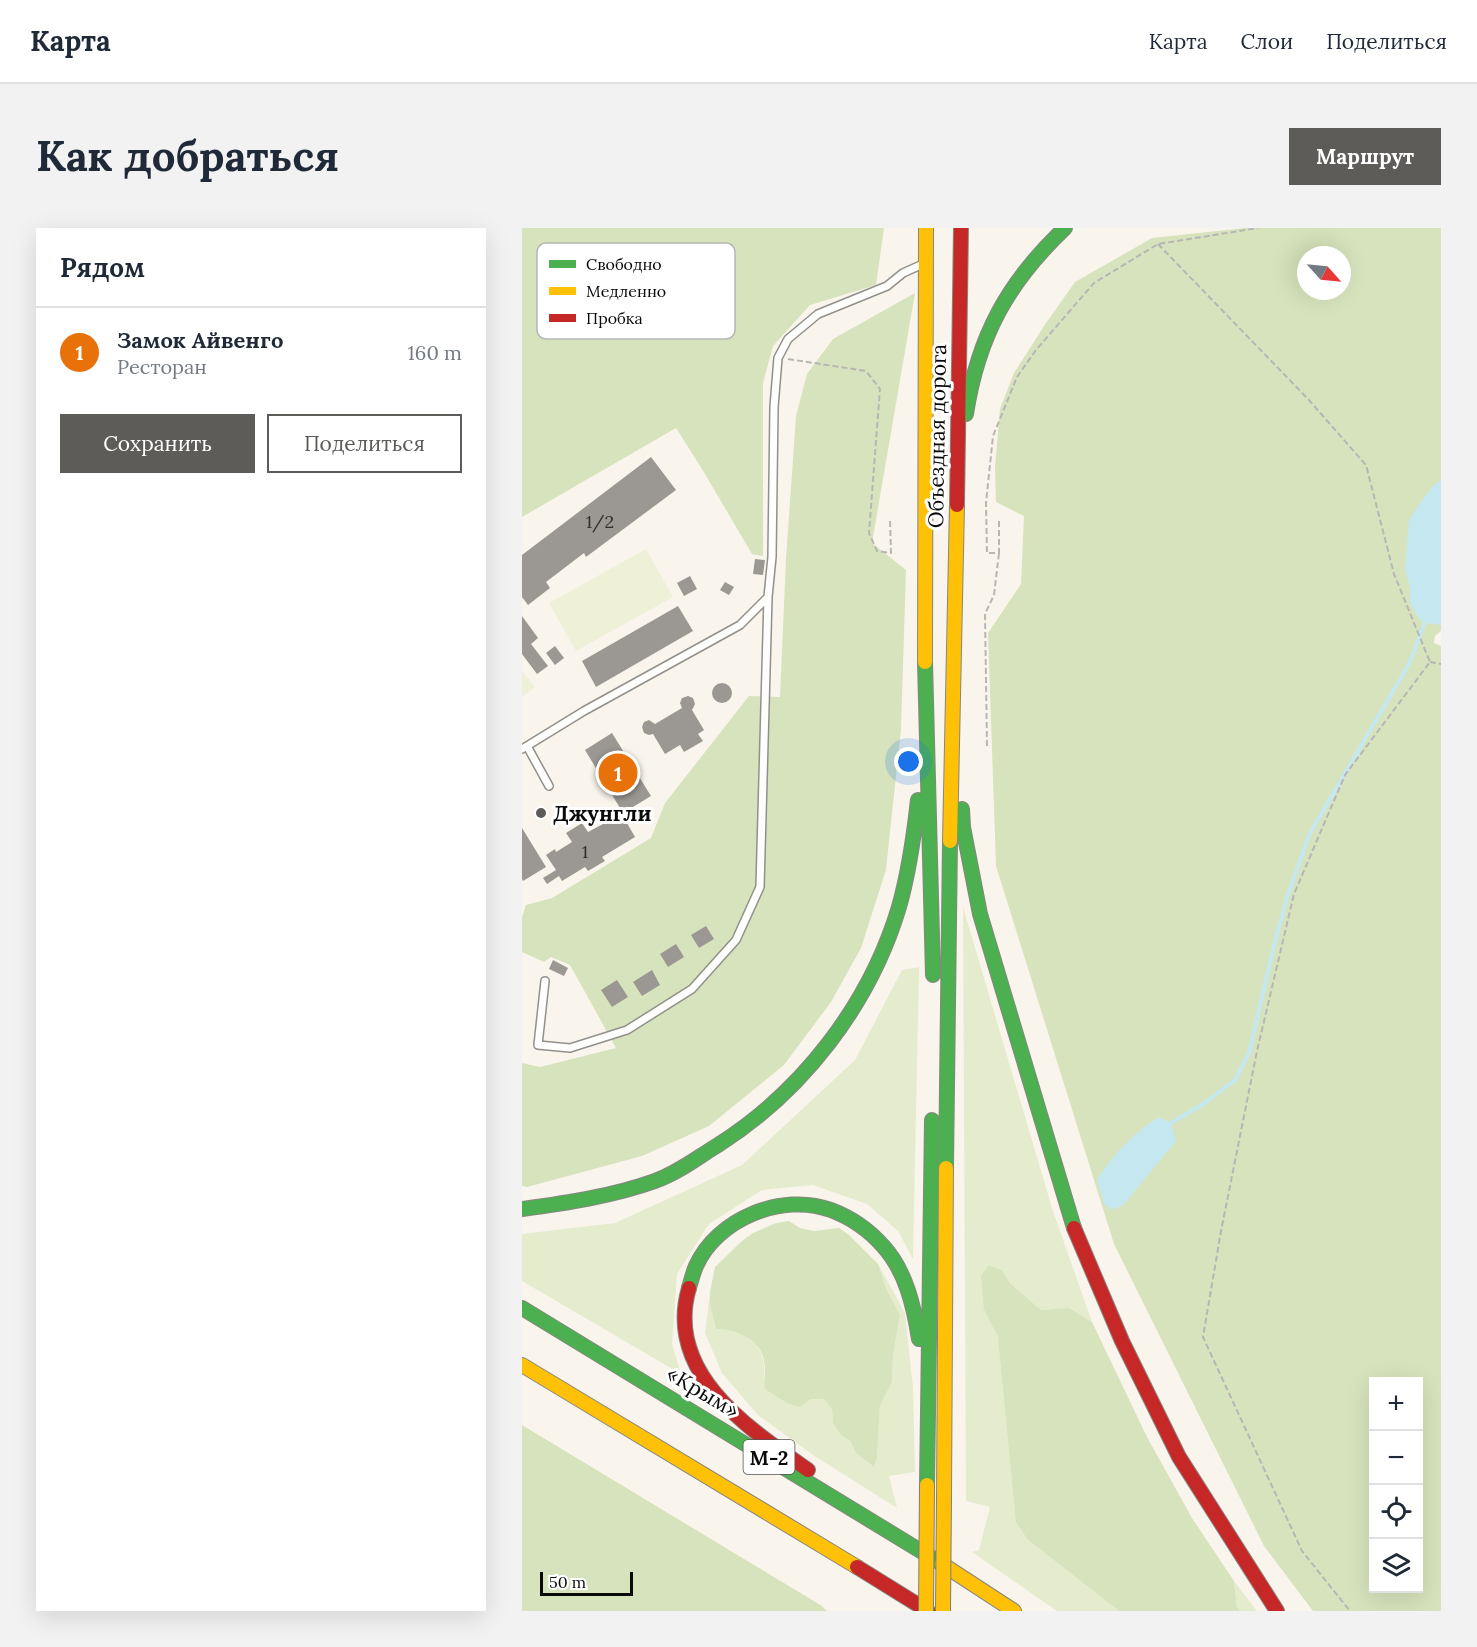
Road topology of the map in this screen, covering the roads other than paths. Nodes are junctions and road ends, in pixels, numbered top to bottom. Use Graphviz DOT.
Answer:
graph roads {
  1 [pos="926,228"];
  2 [pos="961,228"];
  3 [pos="1065,228"];
  4 [pos="925,263"];
  5 [pos="957,518"];
  6 [pos="768,597"];
  7 [pos="925,643"];
  8 [pos="955,644"];
  9 [pos="525,747"];
  10 [pos="549,786"];
  11 [pos="545,981"];
  12 [pos="933,986"];
  13 [pos="932,1106"];
  14 [pos="522,1209"];
  15 [pos="522,1308"];
  16 [pos="522,1365"];
  17 [pos="929,1404"];
  18 [pos="911,1544"];
  19 [pos="927,1611"];
  20 [pos="943,1611"];
  21 [pos="1014,1611"];
  22 [pos="1277,1611"];
  1 -- 4 [label="main road, Объездная дорога"];
  2 -- 5 [label="main road, Объездная дорога"];
  3 -- 5 [label="main road"];
  4 -- 6 [label="lane"];
  4 -- 7 [label="main road, Объездная дорога"];
  5 -- 8 [label="main road, Объездная дорога"];
  6 -- 9 [label="lane"];
  6 -- 11 [label="lane"];
  7 -- 12 [label="main road"];
  7 -- 14 [label="main road"];
  8 -- 20 [label="main road, bridge"];
  8 -- 22 [label="main road"];
  9 -- 10 [label="lane"];
  13 -- 17 [label="main road"];
  15 -- 18 [label="main road, «Крым» / М-2"];
  16 -- 19 [label="main road, М-2"];
  17 -- 18 [label="main road"];
  17 -- 19 [label="main road, bridge"];
  18 -- 21 [label="main road, «Крым» / М-2"];
}
